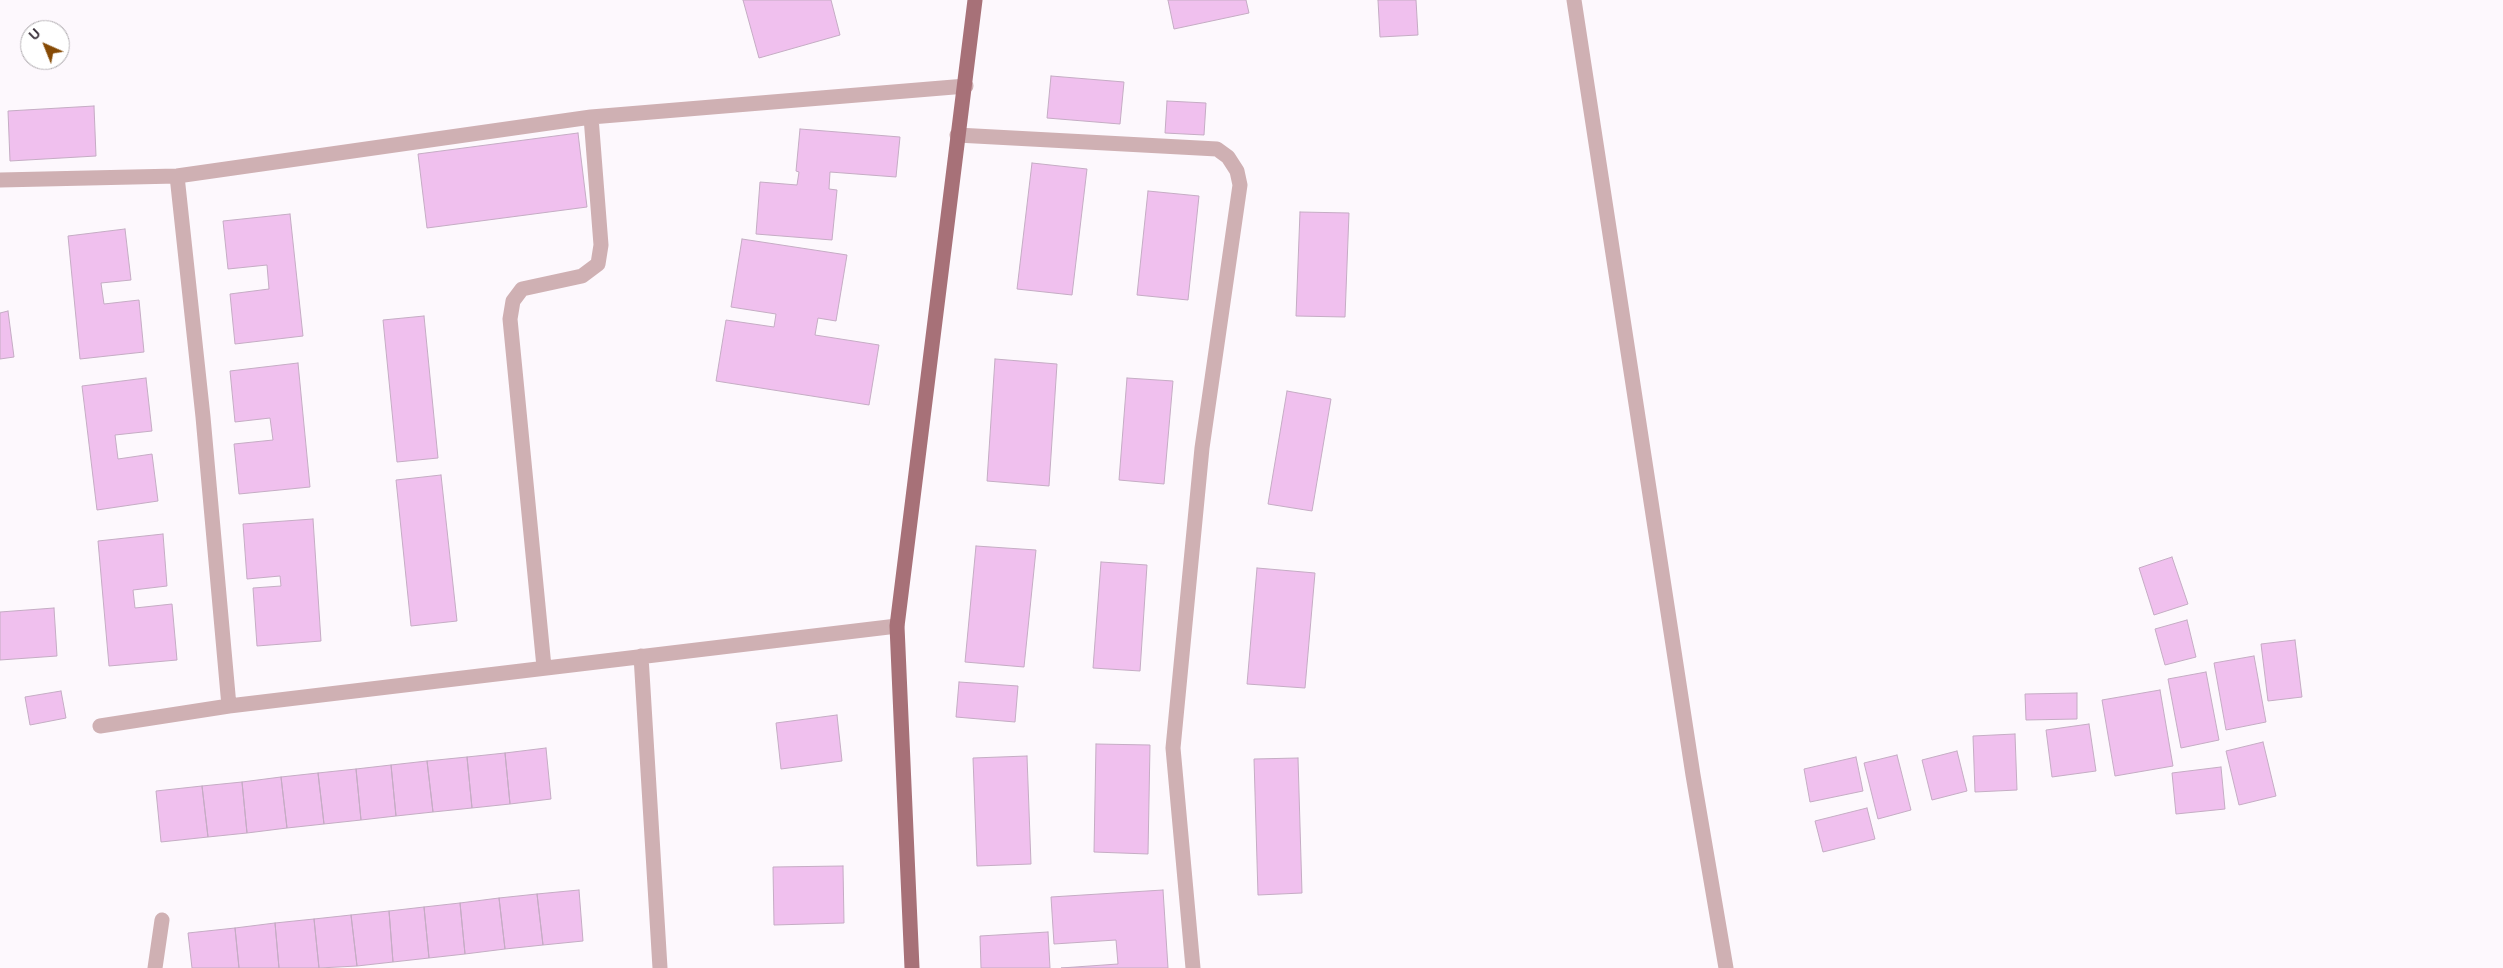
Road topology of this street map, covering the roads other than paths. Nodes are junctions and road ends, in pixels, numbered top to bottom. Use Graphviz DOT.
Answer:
graph roads {
  1 [pos="975,0"];
  2 [pos="1574,0"];
  3 [pos="966,86"];
  4 [pos="591,117"];
  5 [pos="957,135"];
  6 [pos="177,176"];
  7 [pos="0,180"];
  8 [pos="897,626"];
  9 [pos="641,656"];
  10 [pos="544,667"];
  11 [pos="229,706"];
  12 [pos="100,726"];
  13 [pos="162,920"];
  14 [pos="155,968"];
  15 [pos="660,968"];
  16 [pos="912,968"];
  17 [pos="1193,968"];
  18 [pos="1726,968"];
  1 -- 3 [label="main road"];
  2 -- 18 [label="street"];
  3 -- 4 [label="street"];
  3 -- 5 [label="main road"];
  4 -- 6 [label="street"];
  4 -- 10 [label="street"];
  5 -- 8 [label="main road"];
  5 -- 17 [label="street"];
  6 -- 7 [label="street"];
  6 -- 11 [label="street"];
  8 -- 9 [label="street"];
  8 -- 16 [label="main road"];
  9 -- 10 [label="street"];
  9 -- 15 [label="street"];
  10 -- 11 [label="street"];
  11 -- 12 [label="street"];
  13 -- 14 [label="street"];
}
